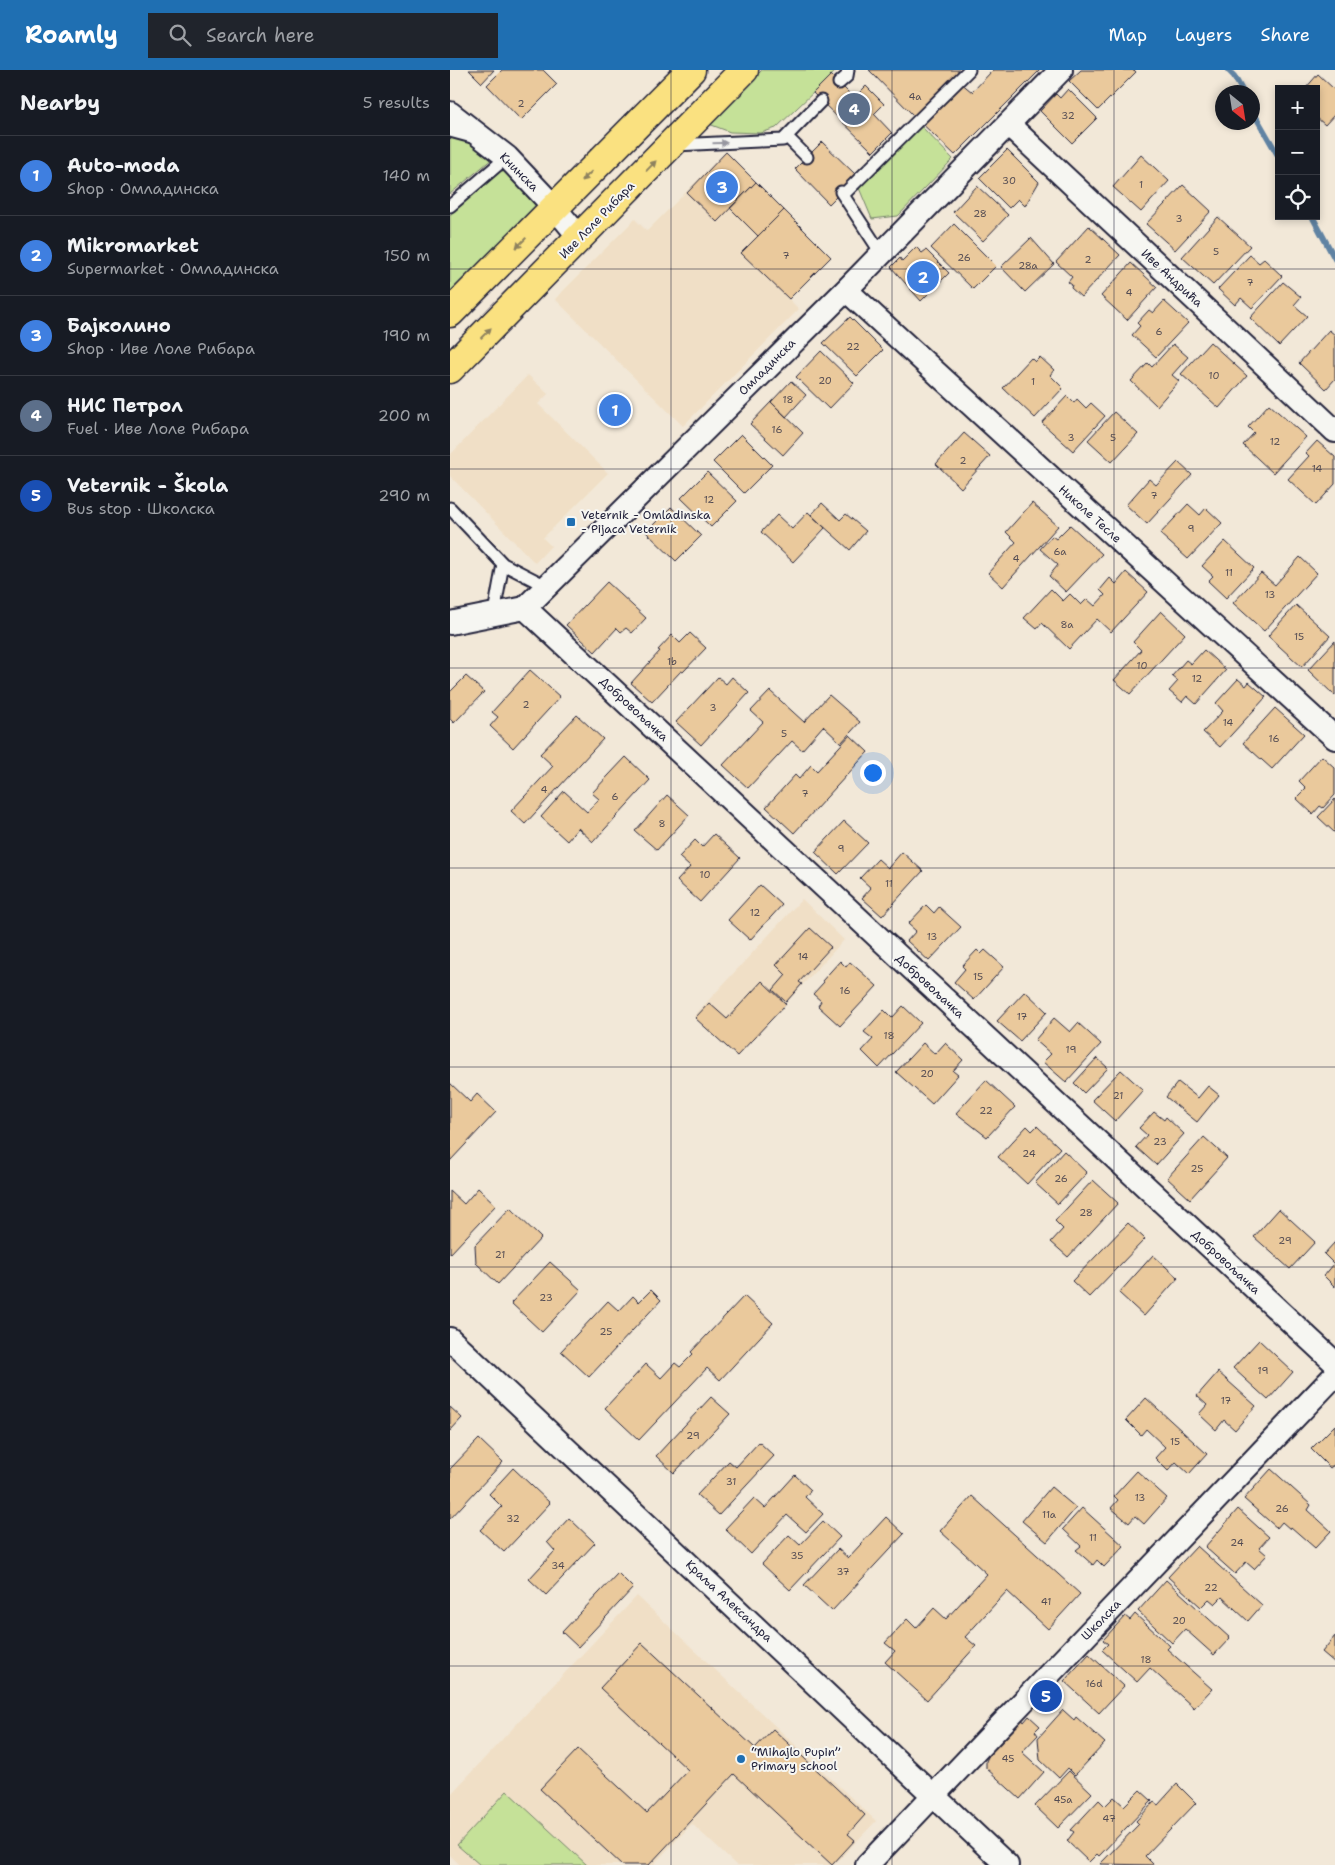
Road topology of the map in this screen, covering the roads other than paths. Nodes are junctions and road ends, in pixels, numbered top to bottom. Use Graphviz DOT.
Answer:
graph roads {
  1 [pos="691,70"];
  2 [pos="744,70"];
  3 [pos="848,70"];
  4 [pos="969,70"];
  5 [pos="1061,70"];
  6 [pos="839,83"];
  7 [pos="821,101"];
  8 [pos="450,113"];
  9 [pos="1008,124"];
  10 [pos="450,131"];
  11 [pos="786,137"];
  12 [pos="486,141"];
  13 [pos="671,145"];
  14 [pos="807,157"];
  15 [pos="507,158"];
  16 [pos="450,206"];
  17 [pos="555,208"];
  18 [pos="580,238"];
  19 [pos="881,253"];
  20 [pos="846,290"];
  21 [pos="450,313"];
  22 [pos="450,369"];
  23 [pos="1335,431"];
  24 [pos="450,508"];
  25 [pos="503,564"];
  26 [pos="546,586"];
  27 [pos="525,608"];
  28 [pos="494,613"];
  29 [pos="450,623"];
  30 [pos="1335,738"];
  31 [pos="450,1339"];
  32 [pos="1335,1363"];
  33 [pos="1335,1375"];
  34 [pos="934,1795"];
  35 [pos="867,1865"];
  36 [pos="1007,1865"];
  1 -- 17 [label="main road, one-way"];
  2 -- 13 [label="main road, Иве Лоле Рибара"];
  3 -- 6 [label="lane"];
  4 -- 19 [label="lane"];
  5 -- 9 [label="street, Омладинска"];
  7 -- 11 [label="lane"];
  8 -- 12 [label="street, Книнска"];
  9 -- 19 [label="street, Омладинска"];
  9 -- 23 [label="street, Иве Андрића"];
  10 -- 12 [label="lane"];
  13 -- 11 [label="lane, one-way"];
  11 -- 14 [label="lane"];
  12 -- 15 [label="street, Книнска"];
  18 -- 13 [label="main road, Иве Лоле Рибара, one-way"];
  15 -- 16 [label="lane"];
  15 -- 17 [label="street, Книнска"];
  17 -- 18 [label="street, Книнска"];
  17 -- 21 [label="main road, one-way"];
  22 -- 18 [label="main road, Иве Лоле Рибара, one-way"];
  19 -- 20 [label="street, Омладинска"];
  20 -- 26 [label="street, Омладинска"];
  20 -- 30 [label="street, Николе Тесле"];
  24 -- 25 [label="lane"];
  25 -- 26 [label="lane"];
  25 -- 28 [label="lane"];
  26 -- 27 [label="street, Омладинска"];
  27 -- 28 [label="street"];
  27 -- 32 [label="street, Добровољачка"];
  28 -- 29 [label="street"];
  31 -- 34 [label="street, Краља Александра"];
  33 -- 34 [label="street, Школска"];
  34 -- 35 [label="street, Школска"];
  34 -- 36 [label="street, Краља Александра"];
}
